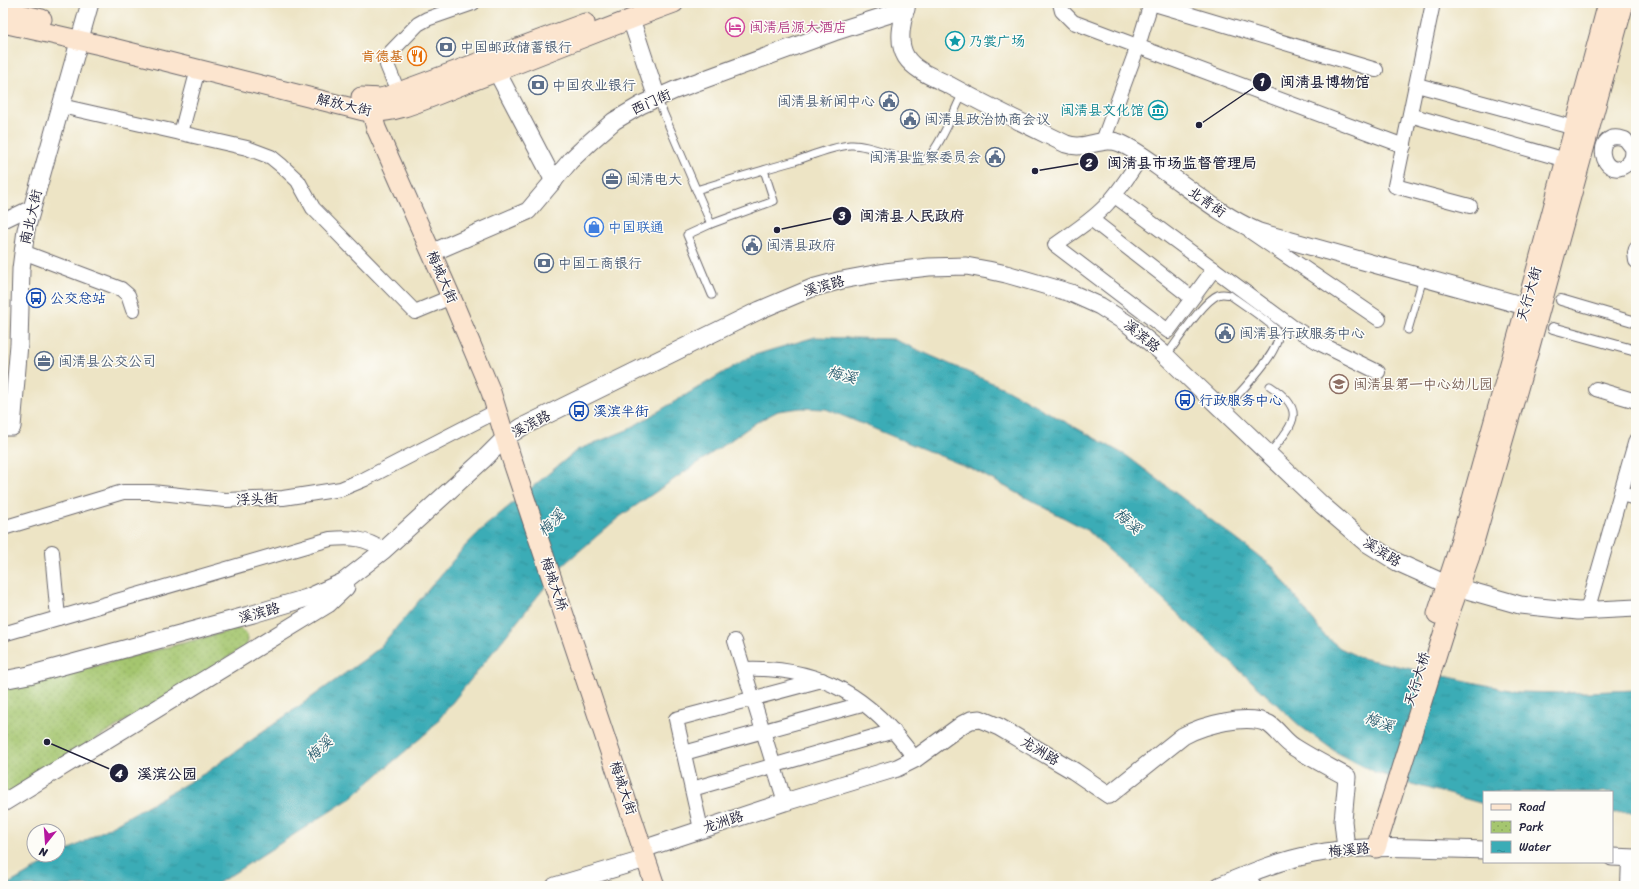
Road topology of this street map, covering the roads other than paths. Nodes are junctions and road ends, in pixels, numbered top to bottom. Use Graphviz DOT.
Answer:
graph roads {
  1 [pos="90,3"];
  2 [pos="473,3"];
  3 [pos="674,3"];
  4 [pos="1060,3"];
  5 [pos="1433,3"];
  6 [pos="1608,3"];
  7 [pos="1624,3"];
  8 [pos="906,6"];
  9 [pos="3,10"];
  10 [pos="635,11"];
  11 [pos="3,23"];
  12 [pos="82,34"];
  13 [pos="1138,46"];
  14 [pos="198,69"];
  15 [pos="1376,70"];
  16 [pos="497,72"];
  17 [pos="394,82"];
  18 [pos="1417,85"];
  19 [pos="963,92"];
  20 [pos="657,98"];
  21 [pos="61,106"];
  22 [pos="373,106"];
  23 [pos="1410,115"];
  24 [pos="181,133"];
  25 [pos="1582,138"];
  26 [pos="1103,140"];
  27 [pos="1608,141"];
  28 [pos="1404,146"];
  29 [pos="1634,149"];
  30 [pos="1142,156"];
  31 [pos="1603,156"];
  32 [pos="1566,160"];
  33 [pos="1632,165"];
  34 [pos="764,170"];
  35 [pos="554,181"];
  36 [pos="696,190"];
  37 [pos="1115,196"];
  38 [pos="1470,206"];
  39 [pos="32,207"];
  40 [pos="1091,219"];
  41 [pos="1232,220"];
  42 [pos="3,221"];
  43 [pos="710,224"];
  44 [pos="1636,249"];
  45 [pos="23,252"];
  46 [pos="431,253"];
  47 [pos="1636,262"];
  48 [pos="1214,269"];
  49 [pos="1423,278"];
  50 [pos="712,295"];
  51 [pos="451,297"];
  52 [pos="1192,298"];
  53 [pos="1561,300"];
  54 [pos="1532,308"];
  55 [pos="134,310"];
  56 [pos="1379,319"];
  57 [pos="1636,322"];
  58 [pos="1553,328"];
  59 [pos="1408,330"];
  60 [pos="1636,352"];
  61 [pos="1166,356"];
  62 [pos="1378,372"];
  63 [pos="1270,386"];
  64 [pos="1596,389"];
  65 [pos="1636,401"];
  66 [pos="497,411"];
  67 [pos="1223,411"];
  68 [pos="3,427"];
  69 [pos="506,438"];
  70 [pos="1636,440"];
  71 [pos="1269,454"];
  72 [pos="511,457"];
  73 [pos="1621,494"];
  74 [pos="1636,498"];
  75 [pos="3,528"];
  76 [pos="384,550"];
  77 [pos="52,552"];
  78 [pos="368,563"];
  79 [pos="1453,586"];
  80 [pos="1636,608"];
  81 [pos="1445,610"];
  82 [pos="1587,611"];
  83 [pos="58,618"];
  84 [pos="3,634"];
  85 [pos="736,641"];
  86 [pos="744,669"];
  87 [pos="3,680"];
  88 [pos="822,680"];
  89 [pos="590,690"];
  90 [pos="753,698"];
  91 [pos="862,704"];
  92 [pos="763,731"];
  93 [pos="894,731"];
  94 [pos="684,753"];
  95 [pos="915,759"];
  96 [pos="773,766"];
  97 [pos="692,789"];
  98 [pos="785,802"];
  99 [pos="3,803"];
  100 [pos="701,830"];
  101 [pos="1346,848"];
  102 [pos="1370,848"];
  103 [pos="1483,850"];
  104 [pos="645,854"];
  105 [pos="1613,857"];
  106 [pos="1633,858"];
  107 [pos="1250,880"];
  108 [pos="555,886"];
  109 [pos="654,886"];
  110 [pos="1219,886"];
  111 [pos="1628,886"];
  1 -- 12 [label="street, 南北大街"];
  2 -- 17 [label="street"];
  3 -- 10 [label="main road, 解放大街"];
  4 -- 13 [label="street"];
  5 -- 18 [label="street"];
  6 -- 25 [label="main road, 天行大街"];
  7 -- 25 [label="main road"];
  8 -- 19 [label="street"];
  8 -- 20 [label="street, 西门街"];
  9 -- 12 [label="main road, 解放大街"];
  10 -- 16 [label="main road, 解放大街"];
  10 -- 20 [label="street"];
  10 -- 22 [label="main road, 解放大街"];
  11 -- 12 [label="main road, 解放大街"];
  12 -- 14 [label="main road, 解放大街"];
  12 -- 21 [label="street, 南北大街"];
  12 -- 22 [label="main road, 解放大街"];
  13 -- 15 [label="street"];
  13 -- 26 [label="street"];
  13 -- 28 [label="street"];
  14 -- 22 [label="main road, 解放大街"];
  14 -- 24 [label="street"];
  16 -- 22 [label="main road, 解放大街"];
  16 -- 35 [label="street"];
  18 -- 23 [label="street"];
  18 -- 25 [label="street"];
  19 -- 26 [label="street"];
  19 -- 34 [label="lane"];
  20 -- 35 [label="street, 西门街"];
  20 -- 36 [label="lane"];
  21 -- 24 [label="street"];
  21 -- 39 [label="street, 南北大街"];
  22 -- 46 [label="main road, 梅城大街"];
  23 -- 28 [label="street"];
  23 -- 32 [label="street"];
  24 -- 51 [label="street"];
  25 -- 27 [label="street"];
  25 -- 31 [label="street"];
  25 -- 32 [label="main road, 天行大街"];
  25 -- 54 [label="main road"];
  26 -- 30 [label="street, 北青街"];
  27 -- 29 [label="street"];
  27 -- 31 [label="street"];
  28 -- 38 [label="street"];
  29 -- 33 [label="street"];
  30 -- 37 [label="street"];
  30 -- 41 [label="street, 北青街"];
  31 -- 33 [label="street"];
  32 -- 54 [label="main road, 天行大街"];
  34 -- 36 [label="lane"];
  34 -- 43 [label="lane"];
  35 -- 46 [label="street, 西门街"];
  36 -- 43 [label="lane"];
  37 -- 40 [label="street"];
  37 -- 48 [label="street"];
  39 -- 42 [label="street"];
  39 -- 45 [label="street, 南北大街"];
  40 -- 52 [label="street"];
  40 -- 52 [label="street"];
  41 -- 49 [label="street, 北青街"];
  41 -- 56 [label="street"];
  43 -- 50 [label="lane"];
  44 -- 47 [label="street"];
  45 -- 55 [label="street"];
  45 -- 68 [label="street, 南北大街"];
  46 -- 51 [label="main road, 梅城大街"];
  48 -- 52 [label="street"];
  48 -- 62 [label="street"];
  49 -- 54 [label="street, 北青街"];
  49 -- 59 [label="lane"];
  51 -- 66 [label="main road, 梅城大街"];
  53 -- 57 [label="street"];
  54 -- 79 [label="main road, 天行大街"];
  58 -- 60 [label="street"];
  61 -- 67 [label="street, 溪滨路"];
  61 -- 67 [label="lane"];
  61 -- 69 [label="street, 溪滨路"];
  63 -- 71 [label="lane"];
  64 -- 65 [label="street"];
  66 -- 69 [label="main road, 梅城大街"];
  66 -- 75 [label="street, 浮头街"];
  67 -- 71 [label="street, 溪滨路"];
  69 -- 72 [label="main road, 梅城大街"];
  69 -- 76 [label="street, 溪滨路"];
  70 -- 73 [label="street"];
  71 -- 79 [label="street, 溪滨路"];
  72 -- 89 [label="main road, 梅城大桥"];
  73 -- 74 [label="street"];
  73 -- 82 [label="street"];
  76 -- 78 [label="street, 溪滨路"];
  76 -- 83 [label="street"];
  77 -- 83 [label="street"];
  78 -- 87 [label="street, 溪滨路"];
  78 -- 99 [label="street"];
  79 -- 81 [label="main road, 天行大街"];
  79 -- 82 [label="street, 溪滨路"];
  80 -- 82 [label="street, 溪滨路"];
  81 -- 102 [label="main road, 天行大桥"];
  83 -- 84 [label="street"];
  85 -- 86 [label="street"];
  86 -- 88 [label="street"];
  86 -- 90 [label="street"];
  88 -- 90 [label="street"];
  88 -- 91 [label="street"];
  89 -- 104 [label="main road, 梅城大街"];
  90 -- 92 [label="street"];
  90 -- 94 [label="street"];
  91 -- 92 [label="street"];
  91 -- 93 [label="street"];
  92 -- 94 [label="street"];
  92 -- 96 [label="street"];
  93 -- 95 [label="street"];
  93 -- 96 [label="street"];
  94 -- 97 [label="street"];
  95 -- 98 [label="street, 龙洲路"];
  95 -- 101 [label="street, 龙洲路"];
  96 -- 97 [label="street"];
  96 -- 98 [label="street"];
  97 -- 100 [label="street"];
  98 -- 100 [label="street, 龙洲路"];
  100 -- 104 [label="street, 龙洲路"];
  101 -- 102 [label="street, 梅溪路"];
  101 -- 107 [label="street, 梅溪路"];
  102 -- 103 [label="street, 梅溪路"];
  104 -- 108 [label="street, 龙洲路"];
  104 -- 109 [label="main road, 梅城大街"];
  105 -- 106 [label="street"];
  106 -- 111 [label="street"];
  107 -- 110 [label="street, 梅溪路"];
}
